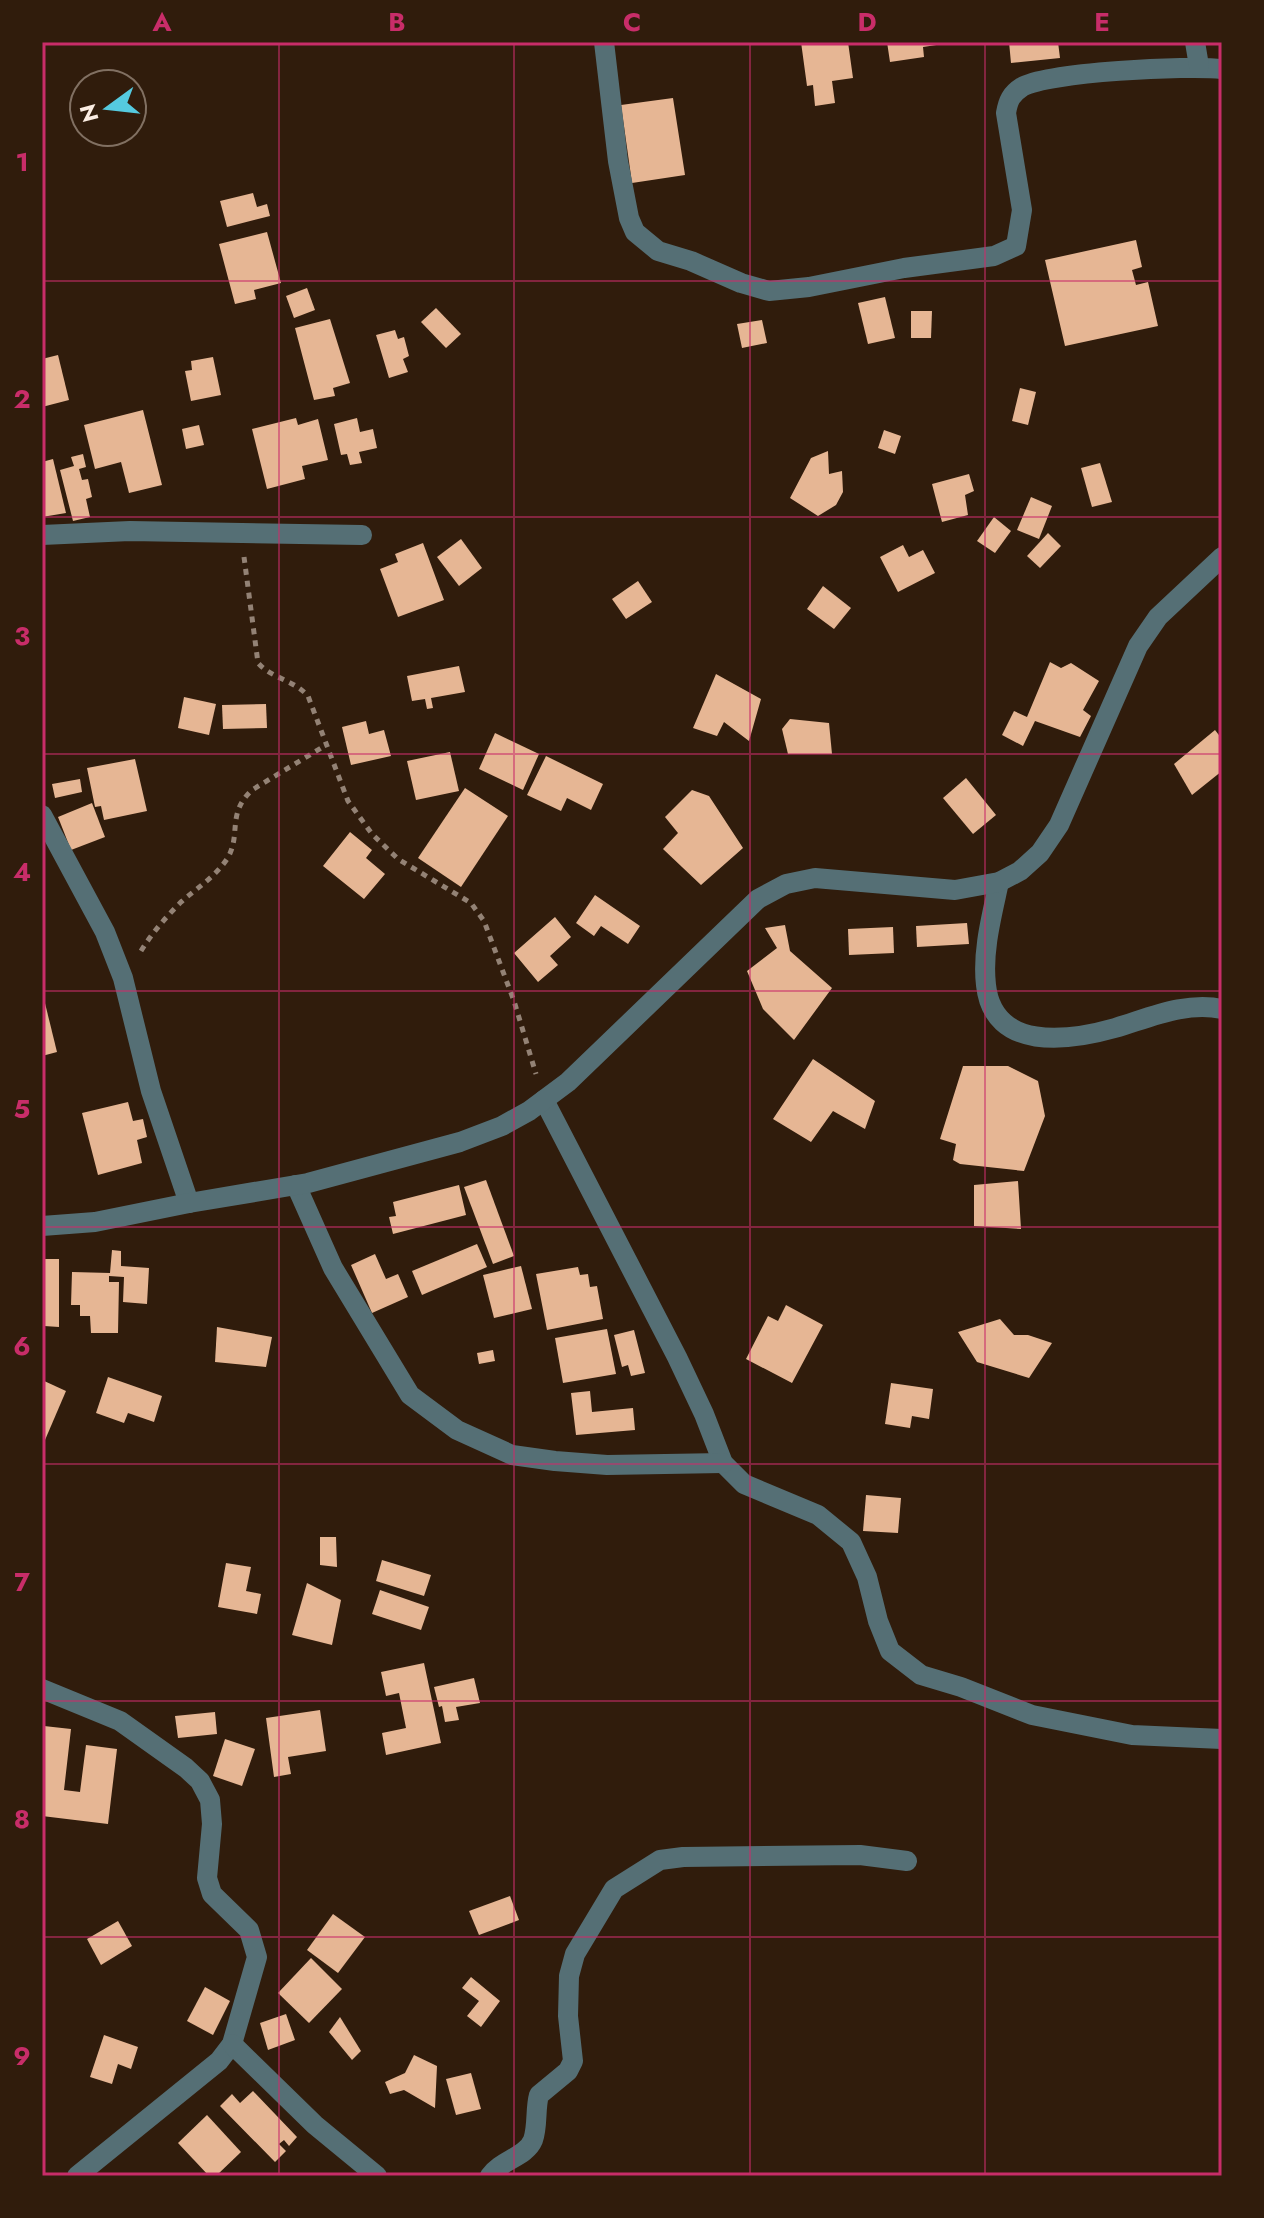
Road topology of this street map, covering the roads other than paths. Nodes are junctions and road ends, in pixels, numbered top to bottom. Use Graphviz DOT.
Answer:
graph roads {
  1 [pos="604,42"];
  2 [pos="1195,42"];
  3 [pos="1199,66"];
  4 [pos="1222,69"];
  5 [pos="42,535"];
  6 [pos="362,535"];
  7 [pos="1222,557"];
  8 [pos="42,815"];
  9 [pos="999,882"];
  10 [pos="1222,1009"];
  11 [pos="544,1100"];
  12 [pos="296,1185"];
  13 [pos="189,1203"];
  14 [pos="42,1226"];
  15 [pos="723,1463"];
  16 [pos="42,1689"];
  17 [pos="1222,1739"];
  18 [pos="907,1861"];
  19 [pos="232,2044"];
  20 [pos="77,2176"];
  21 [pos="377,2176"];
  22 [pos="490,2176"];
  1 -- 3 [label="street"];
  2 -- 3 [label="street"];
  3 -- 4 [label="street"];
  5 -- 6 [label="street"];
  7 -- 9 [label="street"];
  8 -- 13 [label="street"];
  9 -- 10 [label="street"];
  9 -- 11 [label="street"];
  11 -- 12 [label="street"];
  11 -- 15 [label="street"];
  12 -- 13 [label="street"];
  12 -- 15 [label="street"];
  13 -- 14 [label="street"];
  15 -- 17 [label="street"];
  16 -- 19 [label="street"];
  18 -- 22 [label="street"];
  19 -- 20 [label="street"];
  19 -- 21 [label="street"];
}
